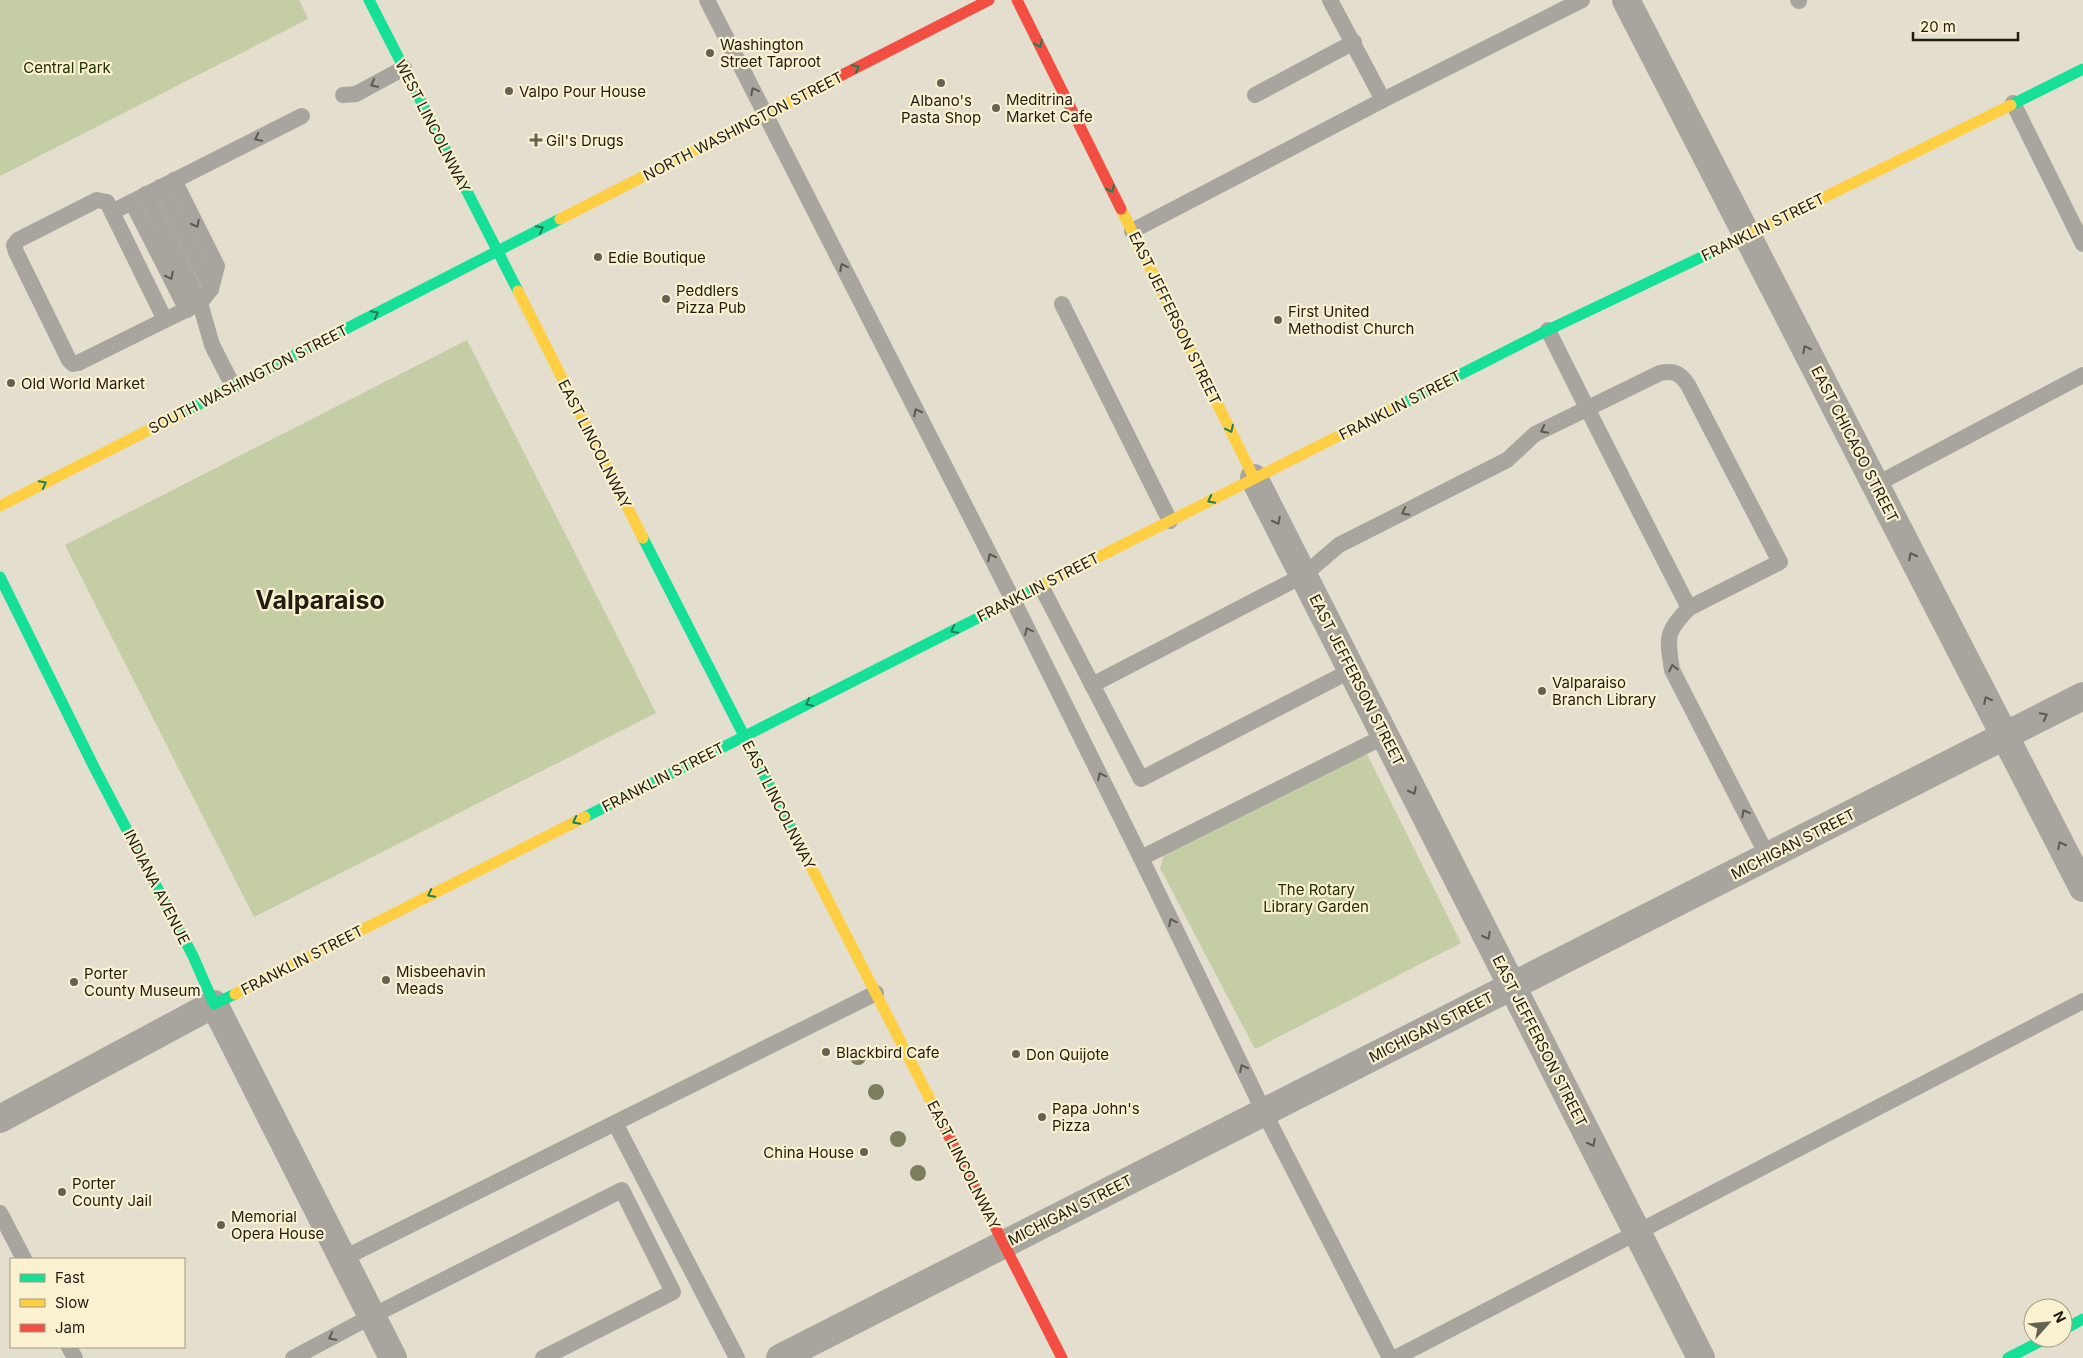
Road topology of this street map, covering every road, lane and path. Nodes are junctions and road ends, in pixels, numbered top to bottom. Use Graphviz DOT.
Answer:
graph roads {
  1 [pos="369,0"];
  2 [pos="707,0"];
  3 [pos="989,0"];
  4 [pos="1017,0"];
  5 [pos="1330,0"];
  6 [pos="1582,0"];
  7 [pos="1626,0"];
  8 [pos="1354,42"];
  9 [pos="404,68"];
  10 [pos="2083,69"];
  11 [pos="343,95"];
  12 [pos="1255,95"];
  13 [pos="1383,100"];
  14 [pos="2013,104"];
  15 [pos="766,114"];
  16 [pos="302,116"];
  17 [pos="153,191"];
  18 [pos="112,212"];
  19 [pos="1132,231"];
  20 [pos="1747,235"];
  21 [pos="2083,244"];
  22 [pos="497,252"];
  23 [pos="1062,304"];
  24 [pos="193,306"];
  25 [pos="165,320"];
  26 [pos="1548,330"];
  27 [pos="2083,375"];
  28 [pos="233,386"];
  29 [pos="1587,408"];
  30 [pos="1254,478"];
  31 [pos="1875,485"];
  32 [pos="0,506"];
  33 [pos="1170,521"];
  34 [pos="1304,575"];
  35 [pos="0,577"];
  36 [pos="1040,586"];
  37 [pos="1013,600"];
  38 [pos="1690,608"];
  39 [pos="1352,670"];
  40 [pos="1092,685"];
  41 [pos="2083,696"];
  42 [pos="744,736"];
  43 [pos="1385,736"];
  44 [pos="2005,736"];
  45 [pos="1768,856"];
  46 [pos="1141,858"];
  47 [pos="2083,888"];
  48 [pos="1513,986"];
  49 [pos="876,993"];
  50 [pos="2083,1000"];
  51 [pos="214,1004"];
  52 [pos="1264,1112"];
  53 [pos="0,1119"];
  54 [pos="615,1123"];
  55 [pos="0,1213"];
  56 [pos="1637,1231"];
  57 [pos="1004,1244"];
  58 [pos="23,1258"];
  59 [pos="342,1259"];
  60 [pos="372,1316"];
  61 [pos="2028,1348"];
  62 [pos="293,1358"];
  63 [pos="393,1358"];
  64 [pos="542,1358"];
  65 [pos="736,1358"];
  66 [pos="780,1358"];
  67 [pos="1062,1358"];
  68 [pos="1390,1358"];
  69 [pos="1395,1358"];
  70 [pos="1701,1358"];
  71 [pos="2008,1358"];
  1 -- 9 [label="main road, WEST LINCOLNWAY"];
  15 -- 2 [label="lane, one-way"];
  15 -- 3 [label="main road, NORTH WASHINGTON STREET, one-way"];
  4 -- 19 [label="main road, EAST JEFFERSON STREET, one-way"];
  5 -- 8 [label="lane"];
  6 -- 13 [label="lane"];
  7 -- 20 [label="street, EAST CHICAGO STREET"];
  8 -- 12 [label="lane"];
  8 -- 13 [label="lane"];
  9 -- 11 [label="lane, one-way"];
  9 -- 22 [label="main road, WEST LINCOLNWAY"];
  10 -- 14 [label="main road, FRANKLIN STREET"];
  13 -- 19 [label="lane"];
  14 -- 20 [label="main road, FRANKLIN STREET"];
  14 -- 21 [label="lane"];
  22 -- 15 [label="main road, NORTH WASHINGTON STREET, one-way"];
  37 -- 15 [label="lane, one-way"];
  16 -- 17 [label="lane, one-way"];
  17 -- 18 [label="lane"];
  17 -- 24 [label="lane, one-way"];
  17 -- 24 [label="lane, one-way"];
  18 -- 25 [label="lane"];
  18 -- 25 [label="lane"];
  19 -- 30 [label="main road, EAST JEFFERSON STREET, one-way"];
  20 -- 26 [label="main road, FRANKLIN STREET"];
  31 -- 20 [label="street, EAST CHICAGO STREET, one-way"];
  28 -- 22 [label="main road, SOUTH WASHINGTON STREET, one-way"];
  22 -- 42 [label="main road, EAST LINCOLNWAY"];
  23 -- 33 [label="lane"];
  24 -- 25 [label="lane"];
  24 -- 28 [label="lane"];
  26 -- 29 [label="lane"];
  26 -- 30 [label="main road, FRANKLIN STREET"];
  27 -- 31 [label="lane"];
  32 -- 28 [label="main road, SOUTH WASHINGTON STREET, one-way"];
  29 -- 34 [label="lane, one-way"];
  29 -- 38 [label="lane"];
  29 -- 38 [label="lane"];
  30 -- 33 [label="main road, FRANKLIN STREET, one-way"];
  30 -- 34 [label="street, EAST JEFFERSON STREET, one-way"];
  44 -- 31 [label="street, EAST CHICAGO STREET, one-way"];
  33 -- 36 [label="main road, FRANKLIN STREET"];
  34 -- 39 [label="street, EAST JEFFERSON STREET"];
  34 -- 40 [label="lane"];
  35 -- 51 [label="main road, INDIANA AVENUE"];
  36 -- 37 [label="main road, FRANKLIN STREET"];
  36 -- 40 [label="lane"];
  37 -- 42 [label="main road, FRANKLIN STREET, one-way"];
  46 -- 37 [label="lane, one-way"];
  45 -- 38 [label="lane, one-way"];
  39 -- 40 [label="lane"];
  39 -- 43 [label="street, EAST JEFFERSON STREET"];
  44 -- 41 [label="street, MICHIGAN STREET, one-way"];
  42 -- 49 [label="main road, EAST LINCOLNWAY"];
  42 -- 51 [label="main road, FRANKLIN STREET, one-way"];
  43 -- 46 [label="lane"];
  43 -- 48 [label="street, EAST JEFFERSON STREET, one-way"];
  44 -- 45 [label="street, MICHIGAN STREET"];
  47 -- 44 [label="street, EAST CHICAGO STREET, one-way"];
  45 -- 48 [label="street, MICHIGAN STREET"];
  52 -- 46 [label="lane, one-way"];
  48 -- 52 [label="street, MICHIGAN STREET"];
  48 -- 56 [label="street, EAST JEFFERSON STREET, one-way"];
  49 -- 54 [label="lane"];
  49 -- 57 [label="main road, EAST LINCOLNWAY"];
  50 -- 56 [label="lane"];
  51 -- 53 [label="street, FRANKLIN STREET"];
  51 -- 59 [label="street, INDIANA AVENUE"];
  52 -- 57 [label="street, MICHIGAN STREET"];
  52 -- 68 [label="lane"];
  54 -- 59 [label="lane"];
  54 -- 65 [label="lane"];
  55 -- 58 [label="lane"];
  56 -- 69 [label="lane"];
  56 -- 70 [label="street, EAST JEFFERSON STREET"];
  57 -- 66 [label="street, MICHIGAN STREET"];
  57 -- 67 [label="main road, EAST LINCOLNWAY"];
  59 -- 60 [label="street, INDIANA AVENUE"];
  60 -- 62 [label="lane, one-way"];
  60 -- 63 [label="street, INDIANA AVENUE"];
  60 -- 64 [label="lane"];
  61 -- 71 [label="main road"];
}
